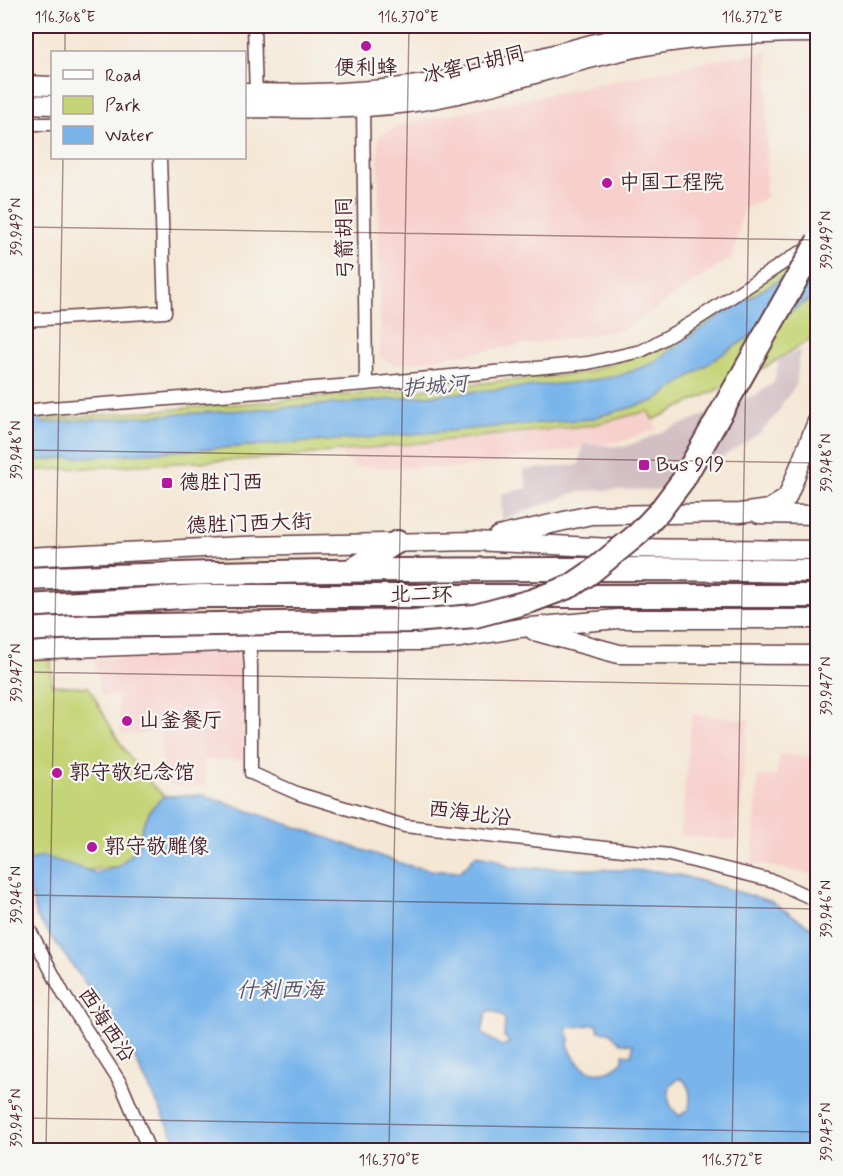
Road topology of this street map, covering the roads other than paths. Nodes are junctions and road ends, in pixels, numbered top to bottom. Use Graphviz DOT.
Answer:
graph roads {
  1 [pos="254,26"];
  2 [pos="677,26"];
  3 [pos="818,33"];
  4 [pos="645,34"];
  5 [pos="26,85"];
  6 [pos="51,86"];
  7 [pos="363,100"];
  8 [pos="250,101"];
  9 [pos="26,104"];
  10 [pos="51,105"];
  11 [pos="26,124"];
  12 [pos="51,124"];
  13 [pos="160,159"];
  14 [pos="818,243"];
  15 [pos="26,320"];
  16 [pos="366,384"];
  17 [pos="26,411"];
  18 [pos="818,419"];
  19 [pos="740,513"];
  20 [pos="818,515"];
  21 [pos="475,541"];
  22 [pos="397,542"];
  23 [pos="818,550"];
  24 [pos="26,557"];
  25 [pos="349,571"];
  26 [pos="818,571"];
  27 [pos="26,579"];
  28 [pos="314,596"];
  29 [pos="818,596"];
  30 [pos="26,606"];
  31 [pos="365,616"];
  32 [pos="26,620"];
  33 [pos="818,620"];
  34 [pos="520,628"];
  35 [pos="26,630"];
  36 [pos="461,638"];
  37 [pos="249,641"];
  38 [pos="26,650"];
  39 [pos="815,654"];
  40 [pos="818,901"];
  41 [pos="26,923"];
  42 [pos="149,1150"];
  1 -- 8 [label="street"];
  2 -- 4 [label="street, 冰窖口胡同"];
  3 -- 4 [label="street, 冰窖口胡同"];
  4 -- 7 [label="street, 冰窖口胡同"];
  5 -- 6 [label="street"];
  7 -- 8 [label="street, 冰窖口胡同"];
  7 -- 16 [label="street, 弓箭胡同"];
  9 -- 10 [label="street"];
  11 -- 12 [label="street"];
  13 -- 15 [label="street"];
  14 -- 16 [label="street"];
  14 -- 35 [label="highway, bridge"];
  16 -- 17 [label="street"];
  18 -- 19 [label="street"];
  19 -- 20 [label="street"];
  19 -- 21 [label="street"];
  21 -- 22 [label="street, 德胜门西大街"];
  21 -- 23 [label="street"];
  22 -- 24 [label="street, 德胜门西大街"];
  22 -- 25 [label="highway"];
  25 -- 26 [label="highway, 北二环"];
  25 -- 27 [label="highway, 北二环"];
  28 -- 29 [label="highway, 北二环"];
  28 -- 30 [label="highway, 北二环"];
  28 -- 31 [label="highway"];
  31 -- 32 [label="street"];
  31 -- 36 [label="street"];
  33 -- 34 [label="street"];
  34 -- 36 [label="street"];
  34 -- 39 [label="street"];
  36 -- 37 [label="street"];
  37 -- 38 [label="street"];
  37 -- 40 [label="street, 西海北沿"];
  41 -- 42 [label="street, 西海西沿"];
}
